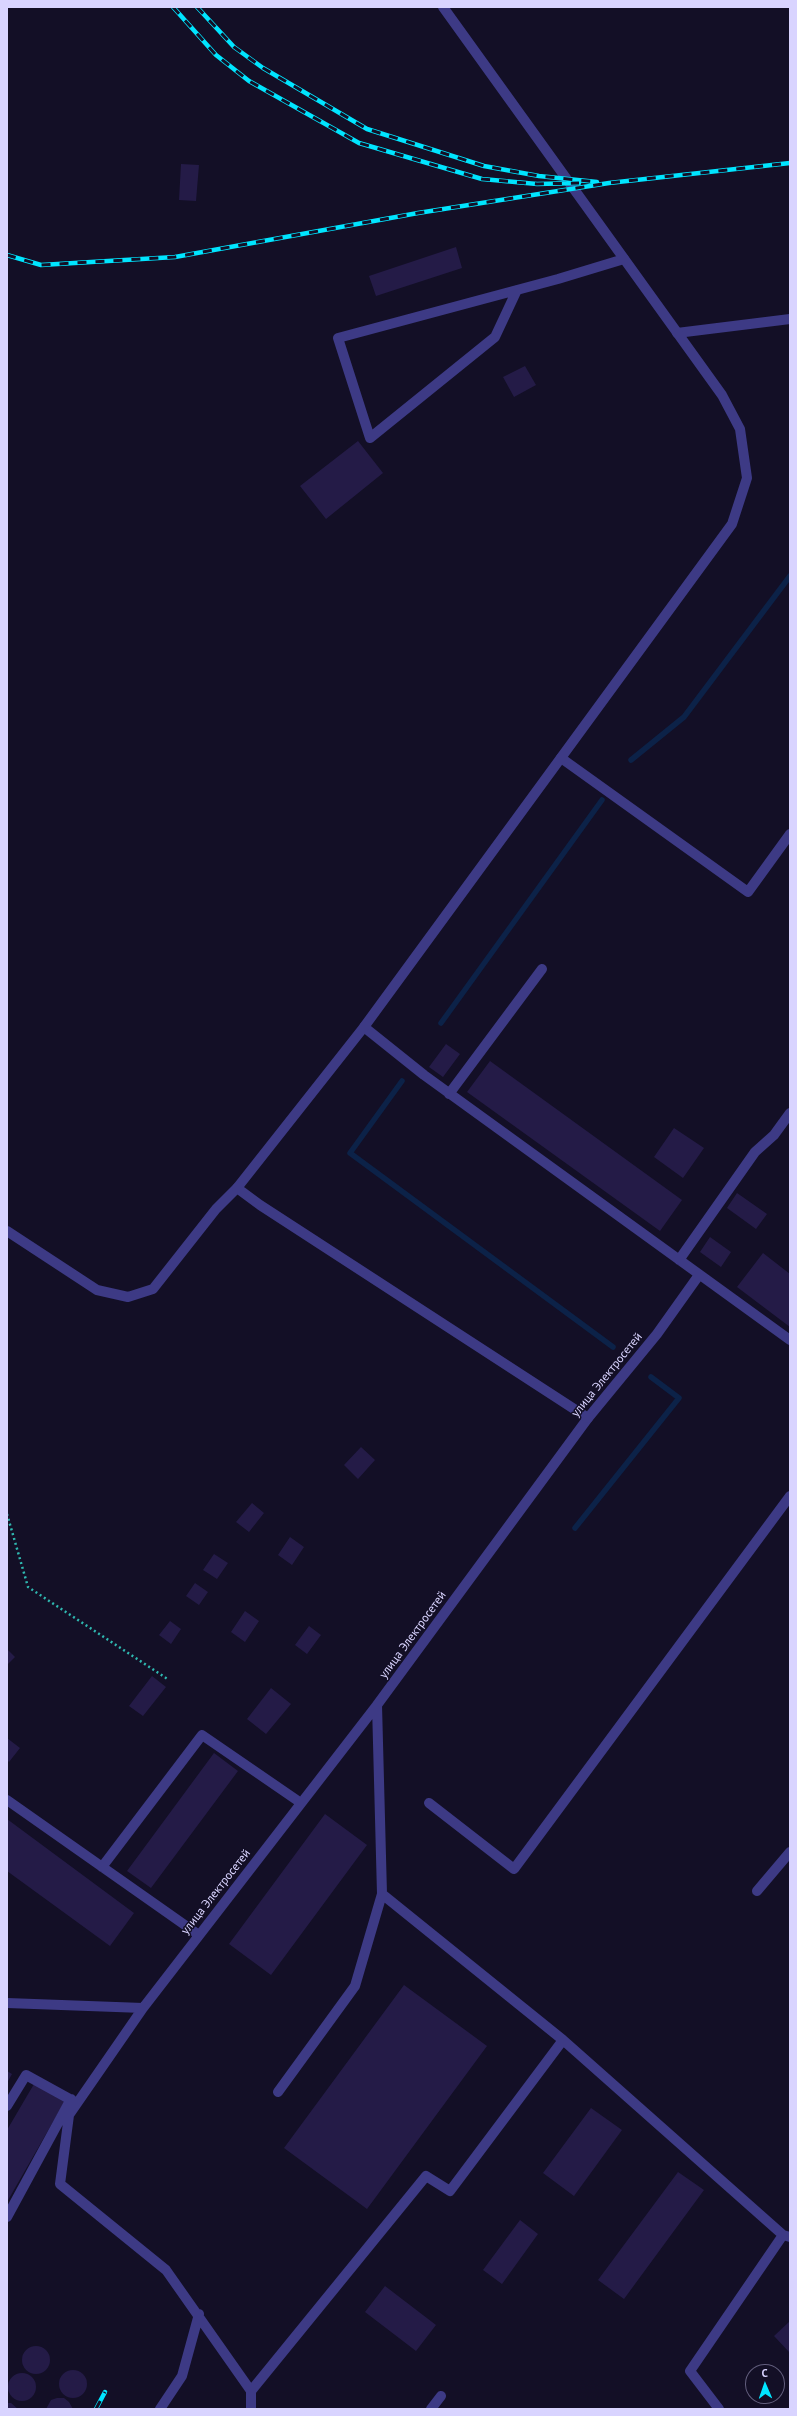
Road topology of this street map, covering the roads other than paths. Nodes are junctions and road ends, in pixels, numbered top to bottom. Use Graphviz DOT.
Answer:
graph roads {
  1 [pos="443,7"];
  2 [pos="624,259"];
  3 [pos="517,290"];
  4 [pos="790,319"];
  5 [pos="677,333"];
  6 [pos="561,758"];
  7 [pos="790,834"];
  8 [pos="542,969"];
  9 [pos="364,1027"];
  10 [pos="449,1094"];
  11 [pos="790,1113"];
  12 [pos="237,1188"];
  13 [pos="7,1231"];
  14 [pos="679,1260"];
  15 [pos="699,1275"];
  16 [pos="790,1340"];
  17 [pos="588,1418"];
  18 [pos="790,1496"];
  19 [pos="377,1705"];
  20 [pos="7,1800"];
  21 [pos="301,1803"];
  22 [pos="429,1803"];
  23 [pos="790,1852"];
  24 [pos="102,1867"];
  25 [pos="757,1891"];
  26 [pos="382,1894"];
  27 [pos="199,1935"];
  28 [pos="7,2003"];
  29 [pos="143,2008"];
  30 [pos="563,2040"];
  31 [pos="278,2092"];
  32 [pos="74,2101"];
  33 [pos="7,2106"];
  34 [pos="7,2217"];
  35 [pos="786,2236"];
  36 [pos="199,2314"];
  37 [pos="252,2391"];
  38 [pos="441,2396"];
  39 [pos="160,2409"];
  40 [pos="251,2409"];
  41 [pos="431,2409"];
  42 [pos="718,2409"];
  1 -- 2 [label="street"];
  2 -- 3 [label="street"];
  2 -- 5 [label="street"];
  3 -- 3 [label="street"];
  4 -- 5 [label="street"];
  5 -- 6 [label="street"];
  6 -- 7 [label="street"];
  6 -- 9 [label="street"];
  8 -- 10 [label="street"];
  9 -- 10 [label="street"];
  9 -- 12 [label="street"];
  10 -- 14 [label="street"];
  11 -- 14 [label="street"];
  12 -- 13 [label="street"];
  12 -- 17 [label="street"];
  14 -- 15 [label="street"];
  15 -- 16 [label="street"];
  15 -- 17 [label="street, улица Электросетей"];
  17 -- 19 [label="street, улица Электросетей"];
  18 -- 22 [label="street"];
  19 -- 21 [label="street, улица Электросетей"];
  19 -- 26 [label="street"];
  20 -- 24 [label="street"];
  21 -- 24 [label="street"];
  21 -- 27 [label="street, улица Электросетей"];
  23 -- 25 [label="street"];
  24 -- 27 [label="street"];
  26 -- 30 [label="street"];
  26 -- 31 [label="street"];
  27 -- 29 [label="street, улица Электросетей"];
  28 -- 29 [label="street"];
  29 -- 32 [label="street, улица Электросетей"];
  30 -- 35 [label="street"];
  30 -- 37 [label="street"];
  32 -- 33 [label="street"];
  32 -- 34 [label="street"];
  32 -- 36 [label="street"];
  35 -- 42 [label="street"];
  36 -- 37 [label="street"];
  36 -- 39 [label="street"];
  37 -- 40 [label="street"];
  38 -- 41 [label="street"];
}
